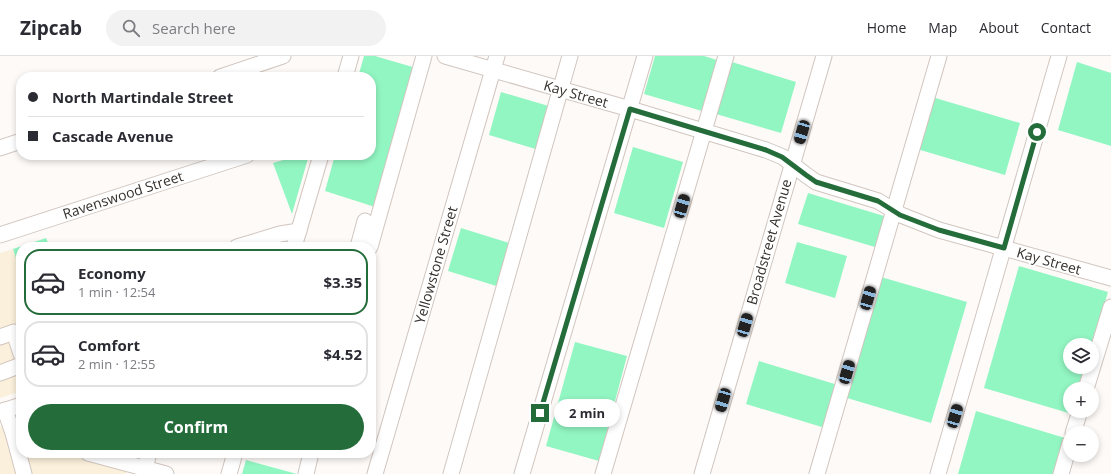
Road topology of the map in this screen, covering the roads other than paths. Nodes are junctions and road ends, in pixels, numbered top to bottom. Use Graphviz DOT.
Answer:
graph roads {
  1 [pos="283,56"];
  2 [pos="351,56"];
  3 [pos="424,56"];
  4 [pos="444,56"];
  5 [pos="570,56"];
  6 [pos="645,56"];
  7 [pos="726,56"];
  8 [pos="824,56"];
  9 [pos="939,56"];
  10 [pos="1059,56"];
  11 [pos="495,63"];
  12 [pos="235,72"];
  13 [pos="346,72"];
  14 [pos="560,89"];
  15 [pos="630,109"];
  16 [pos="704,131"];
  17 [pos="16,143"];
  18 [pos="0,148"];
  19 [pos="231,160"];
  20 [pos="320,160"];
  21 [pos="792,164"];
  22 [pos="894,211"];
  23 [pos="365,221"];
  24 [pos="299,231"];
  25 [pos="0,234"];
  26 [pos="254,242"];
  27 [pos="296,242"];
  28 [pos="359,242"];
  29 [pos="371,242"];
  30 [pos="1004,248"];
  31 [pos="1111,278"];
  32 [pos="1111,307"];
  33 [pos="0,337"];
  34 [pos="16,338"];
  35 [pos="16,368"];
  36 [pos="0,373"];
  37 [pos="1088,382"];
  38 [pos="16,407"];
  39 [pos="3,411"];
  40 [pos="16,432"];
  41 [pos="21,458"];
  42 [pos="107,458"];
  43 [pos="148,458"];
  44 [pos="234,458"];
  45 [pos="311,458"];
  46 [pos="1064,462"];
  47 [pos="145,468"];
  48 [pos="24,474"];
  49 [pos="166,474"];
  50 [pos="229,474"];
  51 [pos="306,474"];
  52 [pos="375,474"];
  53 [pos="451,474"];
  54 [pos="522,474"];
  55 [pos="603,474"];
  56 [pos="702,474"];
  57 [pos="817,474"];
  58 [pos="938,474"];
  59 [pos="1061,474"];
  1 -- 12 [label="street"];
  2 -- 13 [label="street"];
  3 -- 29 [label="street"];
  4 -- 11 [label="street, Kay Street"];
  5 -- 14 [label="street"];
  6 -- 15 [label="street"];
  7 -- 16 [label="street"];
  8 -- 21 [label="street, Broadstreet Avenue"];
  9 -- 22 [label="street"];
  10 -- 30 [label="street"];
  11 -- 14 [label="street, Kay Street"];
  11 -- 52 [label="street, Yellowstone Street"];
  14 -- 15 [label="street, Kay Street"];
  14 -- 53 [label="street"];
  15 -- 16 [label="street, Kay Street"];
  15 -- 54 [label="street"];
  16 -- 21 [label="street, Kay Street"];
  16 -- 55 [label="street"];
  17 -- 18 [label="street"];
  19 -- 25 [label="street, Ravenswood Street"];
  20 -- 24 [label="street"];
  21 -- 22 [label="street, Kay Street"];
  21 -- 56 [label="street, Broadstreet Avenue"];
  22 -- 30 [label="street, Kay Street"];
  22 -- 57 [label="street"];
  23 -- 28 [label="street"];
  24 -- 26 [label="street"];
  24 -- 27 [label="street"];
  30 -- 31 [label="street, Kay Street"];
  30 -- 58 [label="street"];
  32 -- 37 [label="street"];
  33 -- 34 [label="street"];
  35 -- 36 [label="street"];
  38 -- 39 [label="street"];
  39 -- 40 [label="street"];
  41 -- 48 [label="street"];
  42 -- 47 [label="street"];
  43 -- 47 [label="street"];
  44 -- 50 [label="street"];
  45 -- 51 [label="street"];
  46 -- 59 [label="street"];
  47 -- 49 [label="street"];
}
